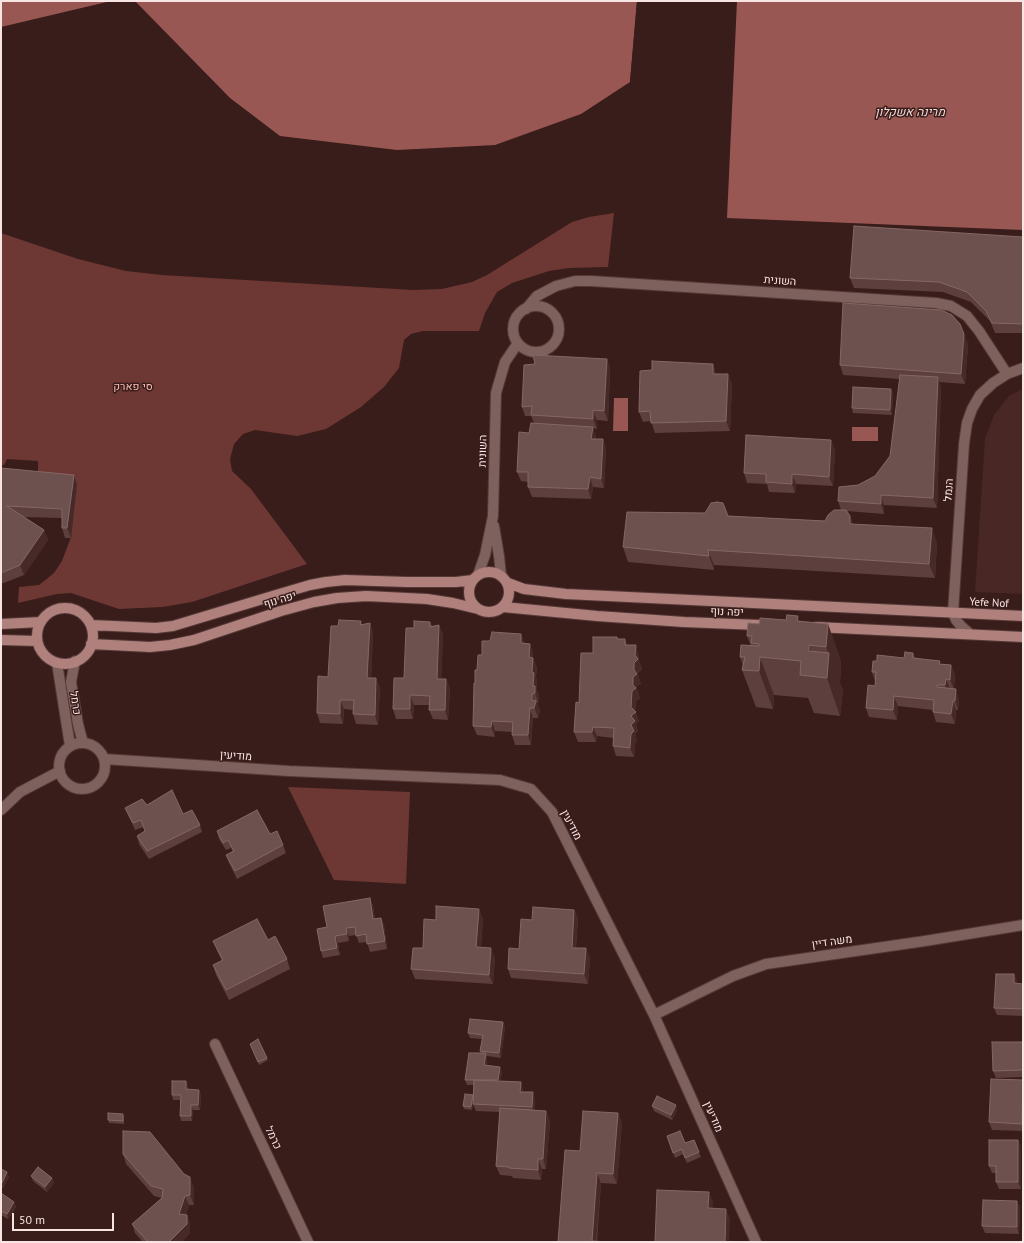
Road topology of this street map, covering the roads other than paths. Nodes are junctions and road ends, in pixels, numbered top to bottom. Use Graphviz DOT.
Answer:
graph roads {
  1 [pos="526,309"];
  2 [pos="518,343"];
  3 [pos="1023,368"];
  4 [pos="1007,374"];
  5 [pos="493,516"];
  6 [pos="475,577"];
  7 [pos="504,579"];
  8 [pos="503,607"];
  9 [pos="478,609"];
  10 [pos="953,613"];
  11 [pos="1023,616"];
  12 [pos="41,622"];
  13 [pos="1,624"];
  14 [pos="90,625"];
  15 [pos="771,626"];
  16 [pos="803,627"];
  17 [pos="970,633"];
  18 [pos="1023,637"];
  19 [pos="1,640"];
  20 [pos="37,641"];
  21 [pos="91,644"];
  22 [pos="75,662"];
  23 [pos="57,663"];
  24 [pos="83,743"];
  25 [pos="70,746"];
  26 [pos="104,759"];
  27 [pos="60,772"];
  28 [pos="1,810"];
  29 [pos="1023,925"];
  30 [pos="654,1015"];
  31 [pos="215,1044"];
  32 [pos="308,1242"];
  33 [pos="756,1242"];
  1 -- 2 [label="street, השונית"];
  1 -- 2 [label="street"];
  1 -- 4 [label="street, השונית"];
  2 -- 5 [label="street, השונית"];
  3 -- 4 [label="street, הנמל"];
  4 -- 10 [label="street, הנמל"];
  5 -- 6 [label="street, השונית"];
  5 -- 7 [label="street, השונית"];
  6 -- 7 [label="main road"];
  6 -- 9 [label="main road"];
  6 -- 14 [label="main road, יפה נוף"];
  7 -- 8 [label="main road"];
  7 -- 10 [label="main road, יפה נוף"];
  8 -- 9 [label="main road"];
  8 -- 15 [label="main road, יפה נוף"];
  9 -- 21 [label="main road, יפה נוף"];
  10 -- 11 [label="main road, Yefe Nof"];
  10 -- 17 [label="street"];
  12 -- 13 [label="main road"];
  12 -- 14 [label="main road"];
  12 -- 20 [label="main road"];
  14 -- 21 [label="main road"];
  16 -- 17 [label="main road"];
  17 -- 18 [label="main road"];
  19 -- 20 [label="main road"];
  20 -- 23 [label="main road"];
  21 -- 22 [label="main road"];
  22 -- 23 [label="main road"];
  22 -- 24 [label="street, כרמל"];
  23 -- 25 [label="street, כרמל"];
  24 -- 25 [label="street"];
  24 -- 26 [label="street"];
  25 -- 27 [label="street"];
  26 -- 27 [label="street"];
  26 -- 30 [label="street, מודיעין"];
  27 -- 28 [label="street"];
  29 -- 30 [label="street, משה דיין"];
  30 -- 33 [label="street, מודיעין"];
  31 -- 32 [label="street, כרמל"];
}
